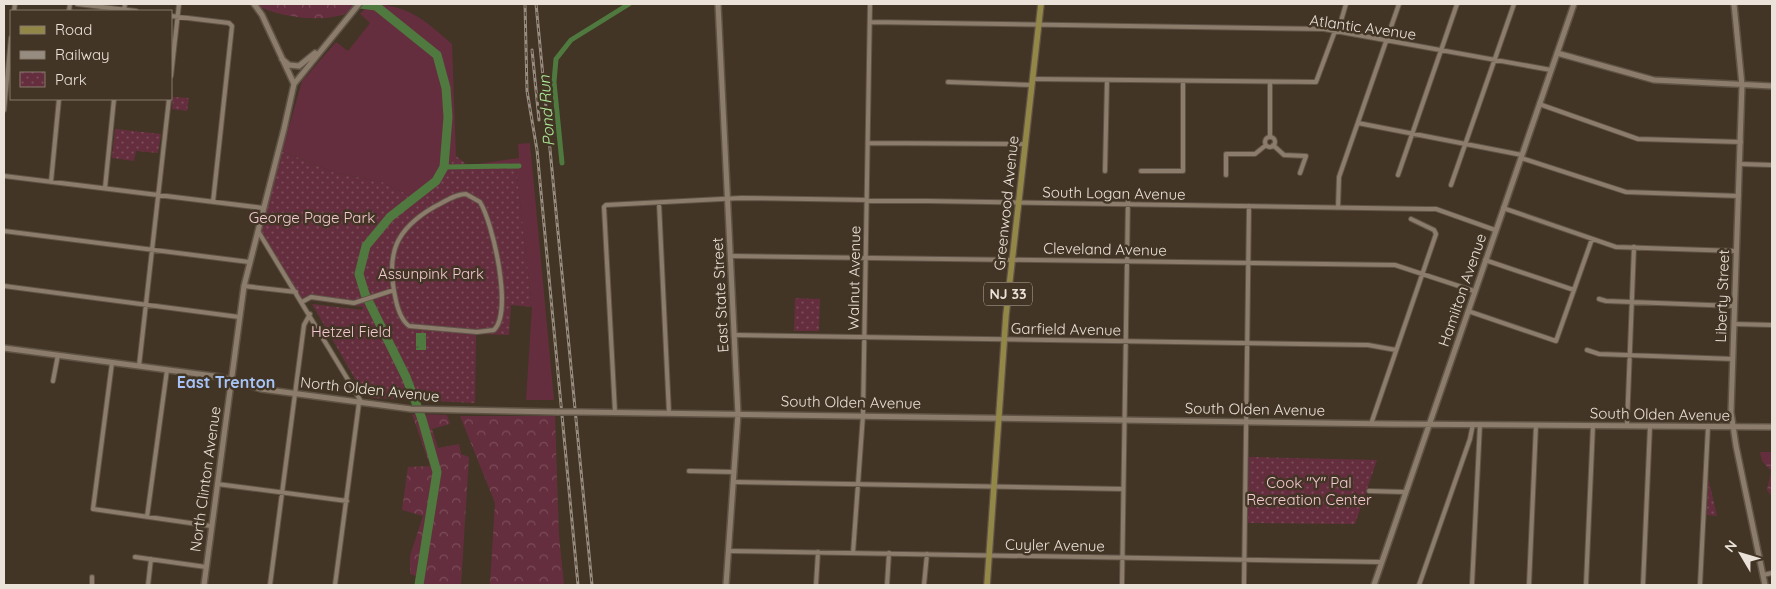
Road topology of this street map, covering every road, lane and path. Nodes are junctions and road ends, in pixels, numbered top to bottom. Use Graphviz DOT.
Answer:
graph roads {
  1 [pos="78,4"];
  2 [pos="125,4"];
  3 [pos="179,4"];
  4 [pos="254,4"];
  5 [pos="359,4"];
  6 [pos="718,4"];
  7 [pos="870,4"];
  8 [pos="1042,4"];
  9 [pos="1346,4"];
  10 [pos="1399,4"];
  11 [pos="1457,4"];
  12 [pos="1514,4"];
  13 [pos="1574,4"];
  14 [pos="1734,4"];
  15 [pos="124,10"];
  16 [pos="172,16"];
  17 [pos="178,16"];
  18 [pos="870,22"];
  19 [pos="1039,24"];
  20 [pos="1336,31"];
  21 [pos="1387,40"];
  22 [pos="10,48"];
  23 [pos="321,48"];
  24 [pos="1441,50"];
  25 [pos="1557,53"];
  26 [pos="281,58"];
  27 [pos="1494,60"];
  28 [pos="172,67"];
  29 [pos="1551,70"];
  30 [pos="1107,80"];
  31 [pos="1184,81"];
  32 [pos="948,82"];
  33 [pos="1032,82"];
  34 [pos="1270,82"];
  35 [pos="294,84"];
  36 [pos="1742,85"];
  37 [pos="1772,86"];
  38 [pos="60,100"];
  39 [pos="114,100"];
  40 [pos="169,100"];
  41 [pos="1539,104"];
  42 [pos="4,110"];
  43 [pos="1358,123"];
  44 [pos="1411,134"];
  45 [pos="1270,137"];
  46 [pos="1741,142"];
  47 [pos="868,143"];
  48 [pos="1024,144"];
  49 [pos="1465,144"];
  50 [pos="1266,145"];
  51 [pos="1273,145"];
  52 [pos="1521,156"];
  53 [pos="1740,164"];
  54 [pos="1772,165"];
  55 [pos="1105,171"];
  56 [pos="1141,171"];
  57 [pos="1300,173"];
  58 [pos="1398,174"];
  59 [pos="1226,175"];
  60 [pos="4,176"];
  61 [pos="51,182"];
  62 [pos="1451,185"];
  63 [pos="105,188"];
  64 [pos="158,195"];
  65 [pos="1739,196"];
  66 [pos="1128,197"];
  67 [pos="728,199"];
  68 [pos="867,200"];
  69 [pos="213,202"];
  70 [pos="1018,202"];
  71 [pos="659,203"];
  72 [pos="1128,204"];
  73 [pos="1249,206"];
  74 [pos="263,208"];
  75 [pos="1338,208"];
  76 [pos="1503,208"];
  77 [pos="1411,220"];
  78 [pos="258,230"];
  79 [pos="1495,230"];
  80 [pos="4,231"];
  81 [pos="1592,239"];
  82 [pos="1634,248"];
  83 [pos="153,249"];
  84 [pos="1736,251"];
  85 [pos="731,256"];
  86 [pos="866,257"];
  87 [pos="1012,259"];
  88 [pos="1485,260"];
  89 [pos="1127,261"];
  90 [pos="249,262"];
  91 [pos="1249,263"];
  92 [pos="1422,273"];
  93 [pos="4,286"];
  94 [pos="244,286"];
  95 [pos="394,290"];
  96 [pos="1574,290"];
  97 [pos="1474,291"];
  98 [pos="296,292"];
  99 [pos="1600,299"];
  100 [pos="302,302"];
  101 [pos="1632,302"];
  102 [pos="147,305"];
  103 [pos="1734,306"];
  104 [pos="1468,311"];
  105 [pos="310,314"];
  106 [pos="239,316"];
  107 [pos="1734,324"];
  108 [pos="1772,325"];
  109 [pos="735,335"];
  110 [pos="865,337"];
  111 [pos="1004,339"];
  112 [pos="1126,341"];
  113 [pos="1248,343"];
  114 [pos="4,348"];
  115 [pos="1396,350"];
  116 [pos="1587,350"];
  117 [pos="58,355"];
  118 [pos="1630,355"];
  119 [pos="1733,359"];
  120 [pos="112,362"];
  121 [pos="139,366"];
  122 [pos="167,370"];
  123 [pos="231,380"];
  124 [pos="53,382"];
  125 [pos="294,394"];
  126 [pos="360,403"];
  127 [pos="615,412"];
  128 [pos="669,413"];
  129 [pos="738,414"];
  130 [pos="864,415"];
  131 [pos="998,417"];
  132 [pos="1124,419"];
  133 [pos="1247,421"];
  134 [pos="1371,424"];
  135 [pos="1429,424"];
  136 [pos="1473,424"];
  137 [pos="1480,424"];
  138 [pos="1536,425"];
  139 [pos="1593,425"];
  140 [pos="1627,425"];
  141 [pos="1650,426"];
  142 [pos="1708,427"];
  143 [pos="1733,427"];
  144 [pos="1772,427"];
  145 [pos="1468,443"];
  146 [pos="1478,448"];
  147 [pos="689,471"];
  148 [pos="734,472"];
  149 [pos="734,482"];
  150 [pos="217,484"];
  151 [pos="859,484"];
  152 [pos="994,486"];
  153 [pos="1123,489"];
  154 [pos="1369,491"];
  155 [pos="1405,492"];
  156 [pos="282,493"];
  157 [pos="347,501"];
  158 [pos="147,517"];
  159 [pos="211,526"];
  160 [pos="729,550"];
  161 [pos="818,552"];
  162 [pos="853,553"];
  163 [pos="889,553"];
  164 [pos="927,554"];
  165 [pos="989,555"];
  166 [pos="135,557"];
  167 [pos="1122,557"];
  168 [pos="1244,558"];
  169 [pos="151,560"];
  170 [pos="1382,562"];
  171 [pos="206,567"];
  172 [pos="1772,573"];
  173 [pos="1763,575"];
  174 [pos="92,576"];
  175 [pos="92,585"];
  176 [pos="148,585"];
  177 [pos="204,585"];
  178 [pos="270,585"];
  179 [pos="335,585"];
  180 [pos="726,585"];
  181 [pos="816,585"];
  182 [pos="887,585"];
  183 [pos="924,585"];
  184 [pos="987,585"];
  185 [pos="1122,585"];
  186 [pos="1244,585"];
  187 [pos="1374,585"];
  188 [pos="1419,585"];
  189 [pos="1472,585"];
  190 [pos="1529,585"];
  191 [pos="1586,585"];
  192 [pos="1643,585"];
  193 [pos="1700,585"];
  194 [pos="1765,585"];
  1 -- 15 [label="street"];
  2 -- 15 [label="street"];
  3 -- 17 [label="street"];
  4 -- 26 [label="main road"];
  5 -- 23 [label="main road"];
  6 -- 67 [label="main road, East State Street"];
  7 -- 18 [label="street, Walnut Avenue"];
  8 -- 19 [label="main road, Greenwood Avenue / NJ 33"];
  9 -- 20 [label="street"];
  10 -- 21 [label="street"];
  11 -- 24 [label="street"];
  12 -- 27 [label="street"];
  13 -- 25 [label="main road, Hamilton Avenue"];
  14 -- 36 [label="main road, Liberty Street"];
  16 -- 17 [label="street"];
  17 -- 28 [label="street"];
  17 -- 69 [label="street"];
  18 -- 19 [label="street, Atlantic Avenue"];
  18 -- 47 [label="street, Walnut Avenue"];
  19 -- 20 [label="street, Atlantic Avenue"];
  19 -- 33 [label="main road, Greenwood Avenue / NJ 33"];
  20 -- 21 [label="street, Atlantic Avenue"];
  20 -- 34 [label="street"];
  21 -- 24 [label="street, Atlantic Avenue"];
  21 -- 43 [label="street"];
  22 -- 42 [label="street"];
  23 -- 26 [label="main road"];
  23 -- 35 [label="main road"];
  24 -- 27 [label="street, Atlantic Avenue"];
  24 -- 44 [label="street"];
  25 -- 29 [label="main road, Hamilton Avenue"];
  25 -- 36 [label="main road"];
  26 -- 35 [label="main road"];
  27 -- 29 [label="street, Atlantic Avenue"];
  27 -- 49 [label="street"];
  29 -- 41 [label="main road, Hamilton Avenue"];
  30 -- 31 [label="street"];
  30 -- 33 [label="street"];
  30 -- 55 [label="street"];
  31 -- 34 [label="street"];
  31 -- 56 [label="street"];
  32 -- 33 [label="street"];
  33 -- 48 [label="main road, Greenwood Avenue / NJ 33"];
  34 -- 45 [label="street"];
  35 -- 74 [label="main road, North Clinton Avenue"];
  36 -- 37 [label="main road"];
  36 -- 46 [label="main road, Liberty Street"];
  38 -- 61 [label="street"];
  39 -- 63 [label="street"];
  40 -- 64 [label="street"];
  41 -- 46 [label="street"];
  41 -- 52 [label="main road, Hamilton Avenue"];
  43 -- 44 [label="street"];
  43 -- 75 [label="street"];
  44 -- 49 [label="street"];
  44 -- 58 [label="street"];
  45 -- 50 [label="street"];
  45 -- 51 [label="street"];
  46 -- 53 [label="main road, Liberty Street"];
  47 -- 48 [label="street"];
  47 -- 68 [label="street, Walnut Avenue"];
  48 -- 70 [label="main road, Greenwood Avenue / NJ 33"];
  49 -- 52 [label="street"];
  49 -- 62 [label="street"];
  50 -- 51 [label="street"];
  50 -- 59 [label="street"];
  51 -- 57 [label="street"];
  52 -- 65 [label="street"];
  52 -- 76 [label="main road, Hamilton Avenue"];
  53 -- 54 [label="street"];
  53 -- 65 [label="main road, Liberty Street"];
  60 -- 61 [label="street"];
  61 -- 63 [label="street"];
  63 -- 64 [label="street"];
  64 -- 69 [label="street"];
  64 -- 83 [label="street"];
  65 -- 84 [label="main road, Liberty Street"];
  66 -- 72 [label="street"];
  67 -- 68 [label="street, South Logan Avenue"];
  67 -- 71 [label="street, South Logan Avenue"];
  67 -- 85 [label="main road, East State Street"];
  68 -- 70 [label="street, South Logan Avenue"];
  68 -- 86 [label="street, Walnut Avenue"];
  69 -- 74 [label="street"];
  70 -- 72 [label="street, South Logan Avenue"];
  70 -- 87 [label="main road, Greenwood Avenue / NJ 33"];
  71 -- 127 [label="street, South Logan Avenue"];
  71 -- 128 [label="street"];
  72 -- 73 [label="street, South Logan Avenue"];
  72 -- 89 [label="street"];
  73 -- 75 [label="street, South Logan Avenue"];
  73 -- 91 [label="street"];
  74 -- 78 [label="main road, North Clinton Avenue"];
  75 -- 79 [label="street, South Logan Avenue"];
  76 -- 79 [label="main road, Hamilton Avenue"];
  76 -- 81 [label="street"];
  77 -- 92 [label="street"];
  78 -- 90 [label="main road, North Clinton Avenue"];
  78 -- 98 [label="street"];
  79 -- 88 [label="main road, Hamilton Avenue"];
  80 -- 83 [label="street"];
  81 -- 82 [label="street"];
  81 -- 96 [label="street"];
  82 -- 84 [label="street"];
  82 -- 101 [label="street"];
  83 -- 90 [label="street"];
  83 -- 102 [label="street"];
  84 -- 103 [label="main road, Liberty Street"];
  85 -- 86 [label="street, Cleveland Avenue"];
  85 -- 109 [label="main road, East State Street"];
  86 -- 87 [label="street, Cleveland Avenue"];
  86 -- 110 [label="street, Walnut Avenue"];
  87 -- 89 [label="street, Cleveland Avenue"];
  87 -- 111 [label="main road, Greenwood Avenue / NJ 33"];
  88 -- 96 [label="street"];
  88 -- 97 [label="main road, Hamilton Avenue"];
  89 -- 91 [label="street, Cleveland Avenue"];
  89 -- 112 [label="street"];
  90 -- 94 [label="main road, North Clinton Avenue"];
  91 -- 92 [label="street, Cleveland Avenue"];
  91 -- 113 [label="street"];
  92 -- 97 [label="street, Cleveland Avenue"];
  92 -- 115 [label="street"];
  93 -- 102 [label="street"];
  94 -- 98 [label="street"];
  94 -- 106 [label="main road, North Clinton Avenue"];
  95 -- 95 [label="street"];
  95 -- 100 [label="street"];
  96 -- 104 [label="street"];
  97 -- 104 [label="main road, Hamilton Avenue"];
  98 -- 100 [label="street"];
  99 -- 101 [label="street"];
  100 -- 105 [label="street"];
  101 -- 103 [label="street"];
  101 -- 118 [label="street"];
  102 -- 106 [label="street"];
  102 -- 121 [label="street"];
  103 -- 107 [label="main road, Liberty Street"];
  104 -- 135 [label="main road, Hamilton Avenue"];
  105 -- 125 [label="street"];
  105 -- 126 [label="street"];
  106 -- 123 [label="main road, North Clinton Avenue"];
  107 -- 108 [label="street"];
  107 -- 119 [label="main road, Liberty Street"];
  109 -- 110 [label="street, Garfield Avenue"];
  109 -- 129 [label="main road, East State Street"];
  110 -- 111 [label="street, Garfield Avenue"];
  110 -- 130 [label="street, Walnut Avenue"];
  111 -- 112 [label="street, Garfield Avenue"];
  111 -- 131 [label="main road, Greenwood Avenue / NJ 33"];
  112 -- 113 [label="street, Garfield Avenue"];
  112 -- 132 [label="street"];
  113 -- 115 [label="street, Garfield Avenue"];
  113 -- 133 [label="street"];
  114 -- 117 [label="main road, North Olden Avenue"];
  115 -- 134 [label="street"];
  116 -- 118 [label="street"];
  117 -- 120 [label="main road, North Olden Avenue"];
  117 -- 124 [label="street"];
  118 -- 119 [label="street"];
  118 -- 140 [label="street"];
  119 -- 143 [label="main road, Liberty Street"];
  120 -- 121 [label="main road, North Olden Avenue"];
  120 -- 158 [label="street"];
  121 -- 122 [label="main road, North Olden Avenue"];
  122 -- 123 [label="main road, North Olden Avenue"];
  122 -- 158 [label="street"];
  123 -- 125 [label="main road, North Olden Avenue"];
  123 -- 150 [label="main road, North Clinton Avenue"];
  125 -- 126 [label="main road, North Olden Avenue"];
  125 -- 156 [label="street"];
  126 -- 127 [label="main road, North Olden Avenue, bridge"];
  126 -- 157 [label="street"];
  127 -- 128 [label="main road, North Olden Avenue"];
  128 -- 129 [label="main road, North Olden Avenue"];
  129 -- 130 [label="main road, South Olden Avenue"];
  129 -- 148 [label="main road, East State Street"];
  130 -- 131 [label="main road, South Olden Avenue"];
  130 -- 151 [label="street, Walnut Avenue"];
  131 -- 132 [label="main road, South Olden Avenue"];
  131 -- 152 [label="main road, Greenwood Avenue / NJ 33"];
  132 -- 133 [label="main road, South Olden Avenue"];
  132 -- 153 [label="street"];
  133 -- 134 [label="main road, South Olden Avenue"];
  133 -- 168 [label="street"];
  134 -- 135 [label="main road, South Olden Avenue"];
  135 -- 136 [label="main road, South Olden Avenue"];
  135 -- 155 [label="main road, Hamilton Avenue"];
  136 -- 137 [label="main road, South Olden Avenue"];
  136 -- 145 [label="street"];
  137 -- 138 [label="main road, South Olden Avenue"];
  137 -- 146 [label="street"];
  138 -- 139 [label="main road, South Olden Avenue"];
  138 -- 190 [label="street"];
  139 -- 140 [label="main road, South Olden Avenue"];
  139 -- 191 [label="street"];
  140 -- 141 [label="main road, South Olden Avenue"];
  141 -- 142 [label="main road, South Olden Avenue"];
  141 -- 192 [label="street"];
  142 -- 143 [label="main road, South Olden Avenue"];
  142 -- 193 [label="street"];
  143 -- 144 [label="main road, South Olden Avenue"];
  143 -- 173 [label="main road, Liberty Street"];
  145 -- 146 [label="street"];
  145 -- 188 [label="street"];
  146 -- 189 [label="street"];
  147 -- 148 [label="street"];
  148 -- 149 [label="main road, East State Street"];
  149 -- 151 [label="street"];
  149 -- 160 [label="main road, East State Street"];
  150 -- 156 [label="street"];
  150 -- 159 [label="main road, North Clinton Avenue"];
  151 -- 152 [label="street"];
  151 -- 162 [label="street, Walnut Avenue"];
  152 -- 153 [label="street"];
  152 -- 165 [label="main road, Greenwood Avenue / NJ 33"];
  153 -- 167 [label="street"];
  154 -- 155 [label="street"];
  155 -- 170 [label="main road, Hamilton Avenue"];
  156 -- 157 [label="street"];
  156 -- 178 [label="street"];
  157 -- 179 [label="street"];
  158 -- 159 [label="street"];
  159 -- 171 [label="main road, North Clinton Avenue"];
  160 -- 161 [label="street, Cuyler Avenue"];
  160 -- 180 [label="main road, East State Street"];
  161 -- 162 [label="street, Cuyler Avenue"];
  161 -- 181 [label="street"];
  162 -- 163 [label="street, Cuyler Avenue"];
  163 -- 164 [label="street, Cuyler Avenue"];
  163 -- 182 [label="street"];
  164 -- 165 [label="street, Cuyler Avenue"];
  164 -- 183 [label="street"];
  165 -- 167 [label="street, Cuyler Avenue"];
  165 -- 184 [label="main road, Greenwood Avenue / NJ 33"];
  166 -- 169 [label="street"];
  167 -- 168 [label="street, Cuyler Avenue"];
  167 -- 185 [label="street"];
  168 -- 170 [label="street, Cuyler Avenue"];
  168 -- 186 [label="street"];
  169 -- 171 [label="street"];
  169 -- 176 [label="street"];
  170 -- 187 [label="main road, Hamilton Avenue"];
  171 -- 177 [label="main road, North Clinton Avenue"];
  172 -- 173 [label="street"];
  173 -- 194 [label="main road, Liberty Street"];
  174 -- 175 [label="street"];
}
